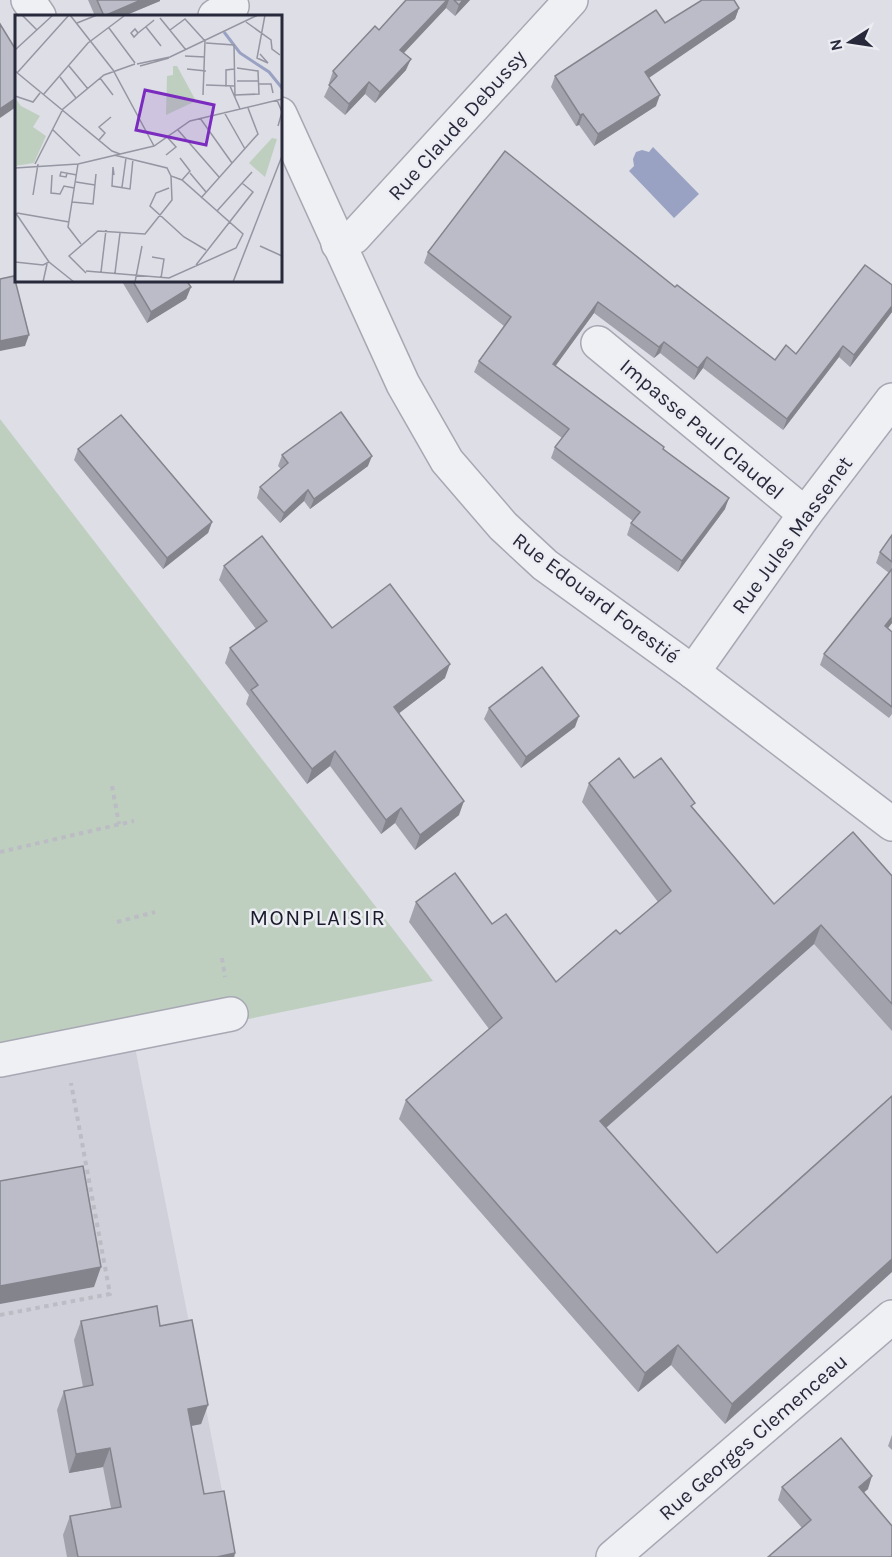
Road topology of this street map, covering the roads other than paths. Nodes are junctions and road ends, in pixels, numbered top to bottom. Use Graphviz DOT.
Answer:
graph roads {
  1 [pos="28,0"];
  2 [pos="571,0"];
  3 [pos="38,15"];
  4 [pos="282,118"];
  5 [pos="338,244"];
  6 [pos="598,343"];
  7 [pos="892,400"];
  8 [pos="805,514"];
  9 [pos="693,672"];
  10 [pos="892,824"];
  11 [pos="231,1014"];
  12 [pos="0,1060"];
  13 [pos="892,1317"];
  14 [pos="613,1557"];
  1 -- 3 [label="street"];
  2 -- 5 [label="street, Rue Claude Debussy"];
  4 -- 5 [label="street, Rue Edouard Forestié"];
  5 -- 9 [label="street, Rue Edouard Forestié"];
  6 -- 8 [label="street, Impasse Paul Claudel"];
  7 -- 8 [label="street, Rue Jules Massenet"];
  8 -- 9 [label="street, Rue Jules Massenet"];
  9 -- 10 [label="street, Rue Edouard Forestié"];
  11 -- 12 [label="street"];
  13 -- 14 [label="street, Rue Georges Clemenceau"];
}
